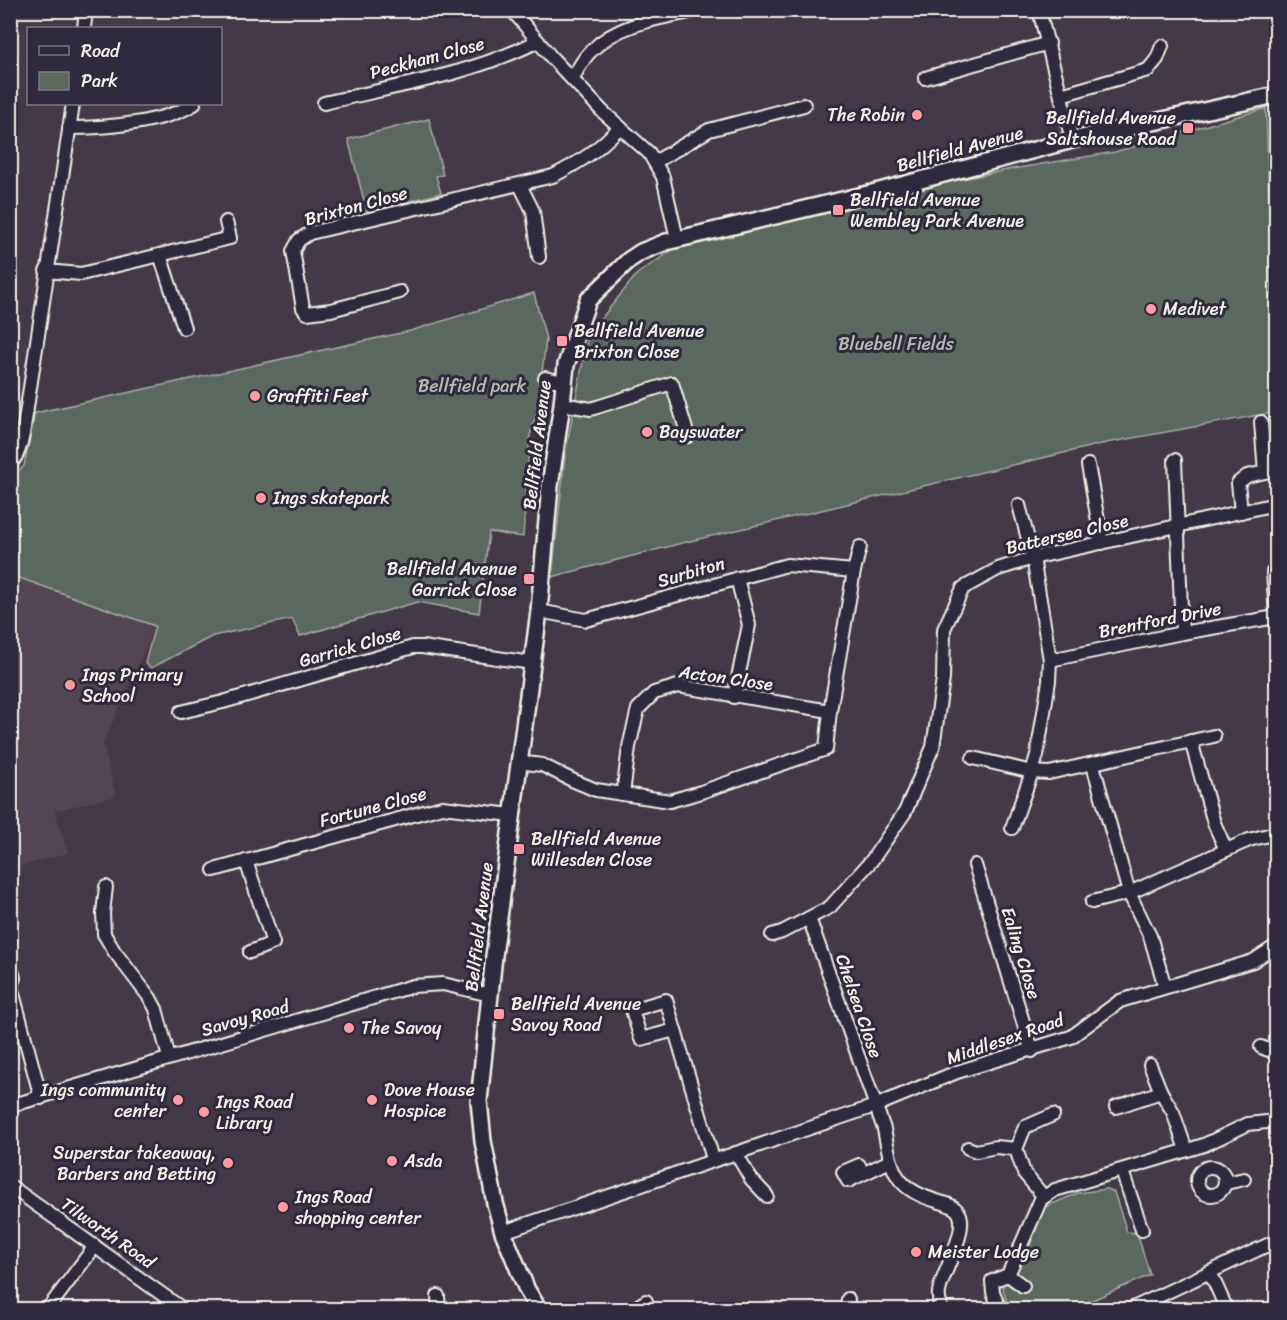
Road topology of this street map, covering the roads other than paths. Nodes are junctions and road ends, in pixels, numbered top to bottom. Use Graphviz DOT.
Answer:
graph roads {
  1 [pos="87,10"];
  2 [pos="512,10"];
  3 [pos="700,10"];
  4 [pos="1039,10"];
  5 [pos="84,27"];
  6 [pos="537,41"];
  7 [pos="1049,43"];
  8 [pos="1162,46"];
  9 [pos="925,78"];
  10 [pos="572,79"];
  11 [pos="1061,95"];
  12 [pos="1276,95"];
  13 [pos="324,103"];
  14 [pos="73,105"];
  15 [pos="192,105"];
  16 [pos="804,105"];
  17 [pos="620,127"];
  18 [pos="69,128"];
  19 [pos="1072,140"];
  20 [pos="655,162"];
  21 [pos="520,185"];
  22 [pos="226,222"];
  23 [pos="677,239"];
  24 [pos="160,255"];
  25 [pos="539,257"];
  26 [pos="46,271"];
  27 [pos="400,292"];
  28 [pos="184,328"];
  29 [pos="545,378"];
  30 [pos="564,382"];
  31 [pos="562,404"];
  32 [pos="1262,422"];
  33 [pos="688,436"];
  34 [pos="1175,460"];
  35 [pos="10,464"];
  36 [pos="1089,465"];
  37 [pos="1276,504"];
  38 [pos="1019,505"];
  39 [pos="1241,512"];
  40 [pos="1177,526"];
  41 [pos="1102,543"];
  42 [pos="860,548"];
  43 [pos="1033,558"];
  44 [pos="854,571"];
  45 [pos="1273,572"];
  46 [pos="737,578"];
  47 [pos="539,611"];
  48 [pos="1276,617"];
  49 [pos="1182,633"];
  50 [pos="1050,660"];
  51 [pos="532,663"];
  52 [pos="734,697"];
  53 [pos="830,711"];
  54 [pos="181,712"];
  55 [pos="1215,736"];
  56 [pos="1191,741"];
  57 [pos="973,758"];
  58 [pos="518,762"];
  59 [pos="1093,765"];
  60 [pos="1032,772"];
  61 [pos="623,794"];
  62 [pos="512,815"];
  63 [pos="1012,828"];
  64 [pos="1276,834"];
  65 [pos="1226,850"];
  66 [pos="246,861"];
  67 [pos="975,866"];
  68 [pos="214,870"];
  69 [pos="106,887"];
  70 [pos="1129,893"];
  71 [pos="1092,902"];
  72 [pos="809,918"];
  73 [pos="772,935"];
  74 [pos="1276,946"];
  75 [pos="250,952"];
  76 [pos="10,963"];
  77 [pos="1165,987"];
  78 [pos="490,995"];
  79 [pos="675,1030"];
  80 [pos="1261,1047"];
  81 [pos="1032,1051"];
  82 [pos="1276,1053"];
  83 [pos="169,1058"];
  84 [pos="1150,1065"];
  85 [pos="1161,1092"];
  86 [pos="41,1098"];
  87 [pos="10,1106"];
  88 [pos="875,1106"];
  89 [pos="1116,1107"];
  90 [pos="1053,1115"];
  91 [pos="1276,1121"];
  92 [pos="1204,1145"];
  93 [pos="968,1148"];
  94 [pos="1016,1149"];
  95 [pos="1186,1150"];
  96 [pos="736,1153"];
  97 [pos="713,1160"];
  98 [pos="890,1161"];
  99 [pos="1208,1167"];
  100 [pos="1122,1171"];
  101 [pos="863,1174"];
  102 [pos="1244,1179"];
  103 [pos="1226,1183"];
  104 [pos="10,1186"];
  105 [pos="768,1196"];
  106 [pos="1044,1197"];
  107 [pos="1142,1230"];
  108 [pos="503,1232"];
  109 [pos="1276,1241"];
  110 [pos="95,1246"];
  111 [pos="1210,1272"];
  112 [pos="1008,1275"];
  113 [pos="1023,1286"];
  114 [pos="438,1296"];
  115 [pos="646,1301"];
  116 [pos="47,1310"];
  117 [pos="184,1310"];
  118 [pos="440,1310"];
  119 [pos="539,1310"];
  120 [pos="632,1310"];
  121 [pos="941,1310"];
  122 [pos="1000,1310"];
  123 [pos="1129,1310"];
  124 [pos="1227,1310"];
  1 -- 5 [label="street"];
  2 -- 6 [label="street"];
  3 -- 10 [label="street"];
  4 -- 7 [label="street"];
  6 -- 10 [label="street"];
  6 -- 13 [label="street, Peckham Close"];
  7 -- 9 [label="street"];
  7 -- 11 [label="street"];
  8 -- 11 [label="street"];
  10 -- 17 [label="street"];
  11 -- 19 [label="street"];
  12 -- 19 [label="street, Bellfield Avenue"];
  14 -- 18 [label="street"];
  15 -- 18 [label="street"];
  16 -- 20 [label="street"];
  17 -- 20 [label="street"];
  17 -- 21 [label="street, Brixton Close"];
  18 -- 26 [label="street"];
  19 -- 23 [label="street, Bellfield Avenue"];
  20 -- 23 [label="street"];
  21 -- 25 [label="street"];
  21 -- 27 [label="street, Brixton Close"];
  22 -- 24 [label="street"];
  23 -- 30 [label="street, Bellfield Avenue"];
  24 -- 26 [label="street"];
  24 -- 28 [label="street"];
  26 -- 35 [label="street"];
  29 -- 30 [label="street"];
  30 -- 31 [label="street, Bellfield Avenue"];
  31 -- 33 [label="street"];
  31 -- 47 [label="street, Bellfield Avenue"];
  32 -- 39 [label="street"];
  34 -- 40 [label="street"];
  36 -- 41 [label="street"];
  37 -- 39 [label="street, Battersea Close"];
  38 -- 43 [label="street"];
  39 -- 40 [label="street, Battersea Close"];
  40 -- 41 [label="street, Battersea Close"];
  40 -- 49 [label="street"];
  41 -- 43 [label="street, Battersea Close"];
  42 -- 44 [label="street"];
  43 -- 50 [label="street"];
  43 -- 72 [label="street, Battersea Close"];
  44 -- 46 [label="street, Surbiton"];
  44 -- 53 [label="street"];
  45 -- 48 [label="street"];
  46 -- 47 [label="street, Surbiton"];
  46 -- 52 [label="street"];
  47 -- 51 [label="street, Bellfield Avenue"];
  48 -- 49 [label="street, Brentford Drive"];
  49 -- 50 [label="street, Brentford Drive"];
  50 -- 60 [label="street"];
  51 -- 54 [label="street, Garrick Close"];
  51 -- 58 [label="street, Bellfield Avenue"];
  52 -- 53 [label="street, Acton Close"];
  52 -- 61 [label="street, Acton Close"];
  53 -- 61 [label="street"];
  55 -- 56 [label="street"];
  56 -- 59 [label="street"];
  56 -- 65 [label="street"];
  57 -- 60 [label="street"];
  58 -- 61 [label="street"];
  58 -- 62 [label="street, Bellfield Avenue"];
  59 -- 60 [label="street"];
  59 -- 70 [label="street"];
  60 -- 63 [label="street"];
  62 -- 66 [label="street, Fortune Close"];
  62 -- 78 [label="street, Bellfield Avenue"];
  64 -- 65 [label="street"];
  65 -- 70 [label="street"];
  66 -- 68 [label="street, Fortune Close"];
  66 -- 75 [label="street"];
  67 -- 81 [label="street, Ealing Close"];
  69 -- 83 [label="street"];
  70 -- 71 [label="street"];
  70 -- 77 [label="street"];
  72 -- 73 [label="street, Battersea Close"];
  72 -- 88 [label="street, Chelsea Close"];
  74 -- 77 [label="street, Middlesex Road"];
  76 -- 86 [label="street"];
  77 -- 81 [label="street, Middlesex Road"];
  78 -- 83 [label="street, Savoy Road"];
  78 -- 108 [label="street, Bellfield Avenue"];
  79 -- 97 [label="street"];
  80 -- 82 [label="street"];
  81 -- 88 [label="street, Middlesex Road"];
  83 -- 86 [label="street, Savoy Road"];
  84 -- 85 [label="street"];
  85 -- 89 [label="street"];
  85 -- 95 [label="street"];
  86 -- 87 [label="street, Savoy Road"];
  88 -- 96 [label="street, Middlesex Road"];
  88 -- 98 [label="street, Chelsea Close"];
  90 -- 94 [label="street"];
  91 -- 92 [label="street"];
  92 -- 95 [label="street"];
  92 -- 99 [label="street"];
  93 -- 94 [label="street"];
  94 -- 106 [label="street"];
  95 -- 100 [label="street"];
  96 -- 97 [label="street, Middlesex Road"];
  96 -- 105 [label="street"];
  97 -- 108 [label="street, Middlesex Road"];
  98 -- 101 [label="street"];
  98 -- 121 [label="street"];
  99 -- 103 [label="street"];
  99 -- 103 [label="street"];
  100 -- 106 [label="street"];
  100 -- 107 [label="street"];
  102 -- 103 [label="street"];
  104 -- 110 [label="street, Tilworth Road"];
  106 -- 112 [label="street"];
  108 -- 119 [label="street, Bellfield Avenue"];
  109 -- 111 [label="street"];
  110 -- 116 [label="street"];
  110 -- 117 [label="street, Tilworth Road"];
  111 -- 123 [label="street"];
  111 -- 124 [label="street"];
  112 -- 113 [label="street"];
  112 -- 122 [label="street"];
  114 -- 118 [label="street"];
  115 -- 120 [label="street"];
}
